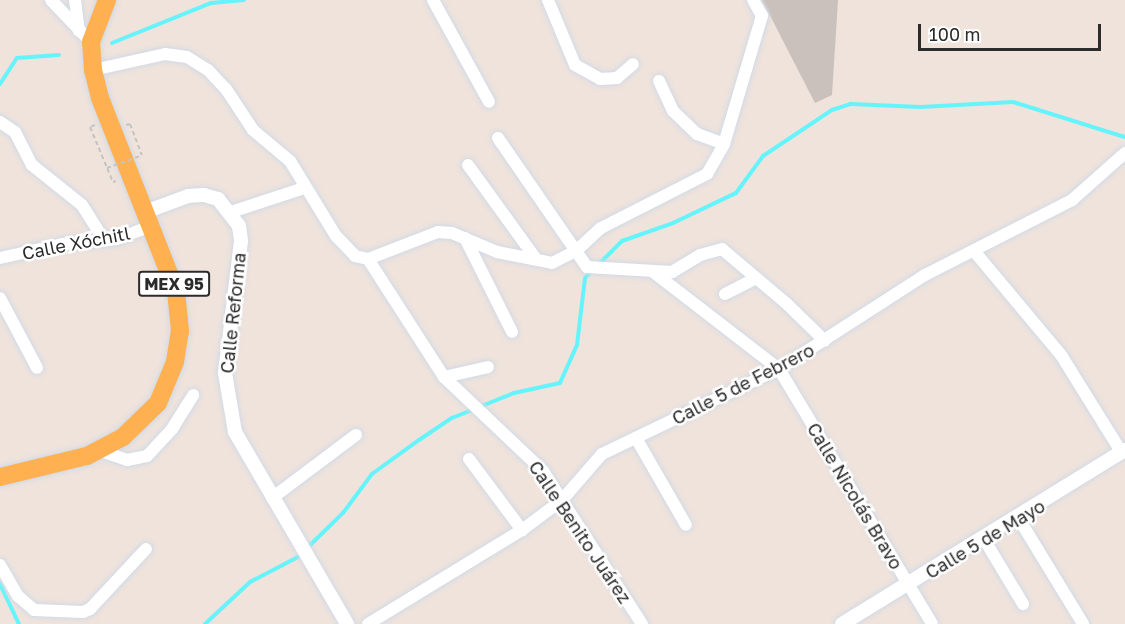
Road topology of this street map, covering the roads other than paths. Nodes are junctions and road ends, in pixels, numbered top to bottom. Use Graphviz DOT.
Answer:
graph roads {
  1 [pos="51,0"];
  2 [pos="75,0"];
  3 [pos="119,0"];
  4 [pos="433,0"];
  5 [pos="548,0"];
  6 [pos="753,0"];
  7 [pos="104,7"];
  8 [pos="85,37"];
  9 [pos="633,64"];
  10 [pos="93,70"];
  11 [pos="659,81"];
  12 [pos="489,102"];
  13 [pos="0,123"];
  14 [pos="498,138"];
  15 [pos="724,144"];
  16 [pos="1125,153"];
  17 [pos="468,165"];
  18 [pos="303,188"];
  19 [pos="231,212"];
  20 [pos="148,219"];
  21 [pos="465,238"];
  22 [pos="104,240"];
  23 [pos="576,251"];
  24 [pos="974,251"];
  25 [pos="0,258"];
  26 [pos="368,259"];
  27 [pos="536,259"];
  28 [pos="652,272"];
  29 [pos="756,278"];
  30 [pos="725,294"];
  31 [pos="0,298"];
  32 [pos="512,332"];
  33 [pos="825,341"];
  34 [pos="488,367"];
  35 [pos="38,368"];
  36 [pos="779,369"];
  37 [pos="444,377"];
  38 [pos="193,395"];
  39 [pos="356,435"];
  40 [pos="636,438"];
  41 [pos="101,451"];
  42 [pos="1124,454"];
  43 [pos="469,459"];
  44 [pos="0,477"];
  45 [pos="272,498"];
  46 [pos="562,500"];
  47 [pos="1019,519"];
  48 [pos="686,525"];
  49 [pos="522,530"];
  50 [pos="984,539"];
  51 [pos="146,549"];
  52 [pos="0,566"];
  53 [pos="908,585"];
  54 [pos="1023,604"];
  55 [pos="858,620"];
  56 [pos="347,624"];
  57 [pos="368,624"];
  58 [pos="642,624"];
  59 [pos="842,624"];
  60 [pos="932,624"];
  61 [pos="1083,624"];
  1 -- 8 [label="street"];
  2 -- 8 [label="street"];
  3 -- 7 [label="street"];
  4 -- 12 [label="street"];
  5 -- 9 [label="street"];
  6 -- 15 [label="street"];
  7 -- 8 [label="main road, MEX 95"];
  8 -- 10 [label="main road, MEX 95"];
  10 -- 18 [label="street, Calle Benito Juárez"];
  10 -- 20 [label="main road, MEX 95"];
  11 -- 15 [label="street"];
  13 -- 22 [label="street"];
  14 -- 23 [label="street"];
  15 -- 23 [label="street"];
  16 -- 24 [label="street, Calle 5 de Febrero"];
  17 -- 27 [label="street"];
  18 -- 19 [label="street"];
  18 -- 26 [label="street, Calle Benito Juárez"];
  19 -- 20 [label="street"];
  19 -- 45 [label="street, Calle Reforma"];
  20 -- 22 [label="street, Calle Xóchitl"];
  20 -- 41 [label="main road, MEX 95"];
  21 -- 26 [label="street"];
  21 -- 27 [label="street"];
  21 -- 32 [label="street"];
  22 -- 25 [label="street, Calle Xóchitl"];
  23 -- 27 [label="street"];
  23 -- 28 [label="street"];
  24 -- 33 [label="street, Calle 5 de Febrero"];
  24 -- 42 [label="street"];
  26 -- 37 [label="street, Calle Benito Juárez"];
  28 -- 29 [label="street"];
  28 -- 36 [label="street"];
  29 -- 30 [label="street"];
  29 -- 33 [label="street"];
  31 -- 35 [label="street"];
  33 -- 36 [label="street, Calle 5 de Febrero"];
  34 -- 37 [label="street"];
  36 -- 40 [label="street, Calle 5 de Febrero"];
  36 -- 53 [label="street, Calle Nicolás Bravo"];
  37 -- 46 [label="street, Calle Benito Juárez"];
  38 -- 41 [label="street"];
  39 -- 45 [label="street"];
  40 -- 46 [label="street, Calle 5 de Febrero"];
  40 -- 48 [label="street"];
  41 -- 44 [label="main road, MEX 95"];
  42 -- 47 [label="street, Calle 5 de Mayo"];
  43 -- 49 [label="street"];
  45 -- 56 [label="street, Calle Reforma"];
  46 -- 49 [label="street, Calle 5 de Febrero"];
  46 -- 58 [label="street, Calle Benito Juárez"];
  47 -- 50 [label="street, Calle 5 de Mayo"];
  47 -- 61 [label="street"];
  49 -- 57 [label="street, Calle 5 de Febrero"];
  50 -- 53 [label="street, Calle 5 de Mayo"];
  50 -- 54 [label="street"];
  51 -- 52 [label="street"];
  53 -- 55 [label="street, Calle 5 de Mayo"];
  53 -- 60 [label="street, Calle Nicolás Bravo"];
  55 -- 59 [label="street, Calle 5 de Mayo"];
}
